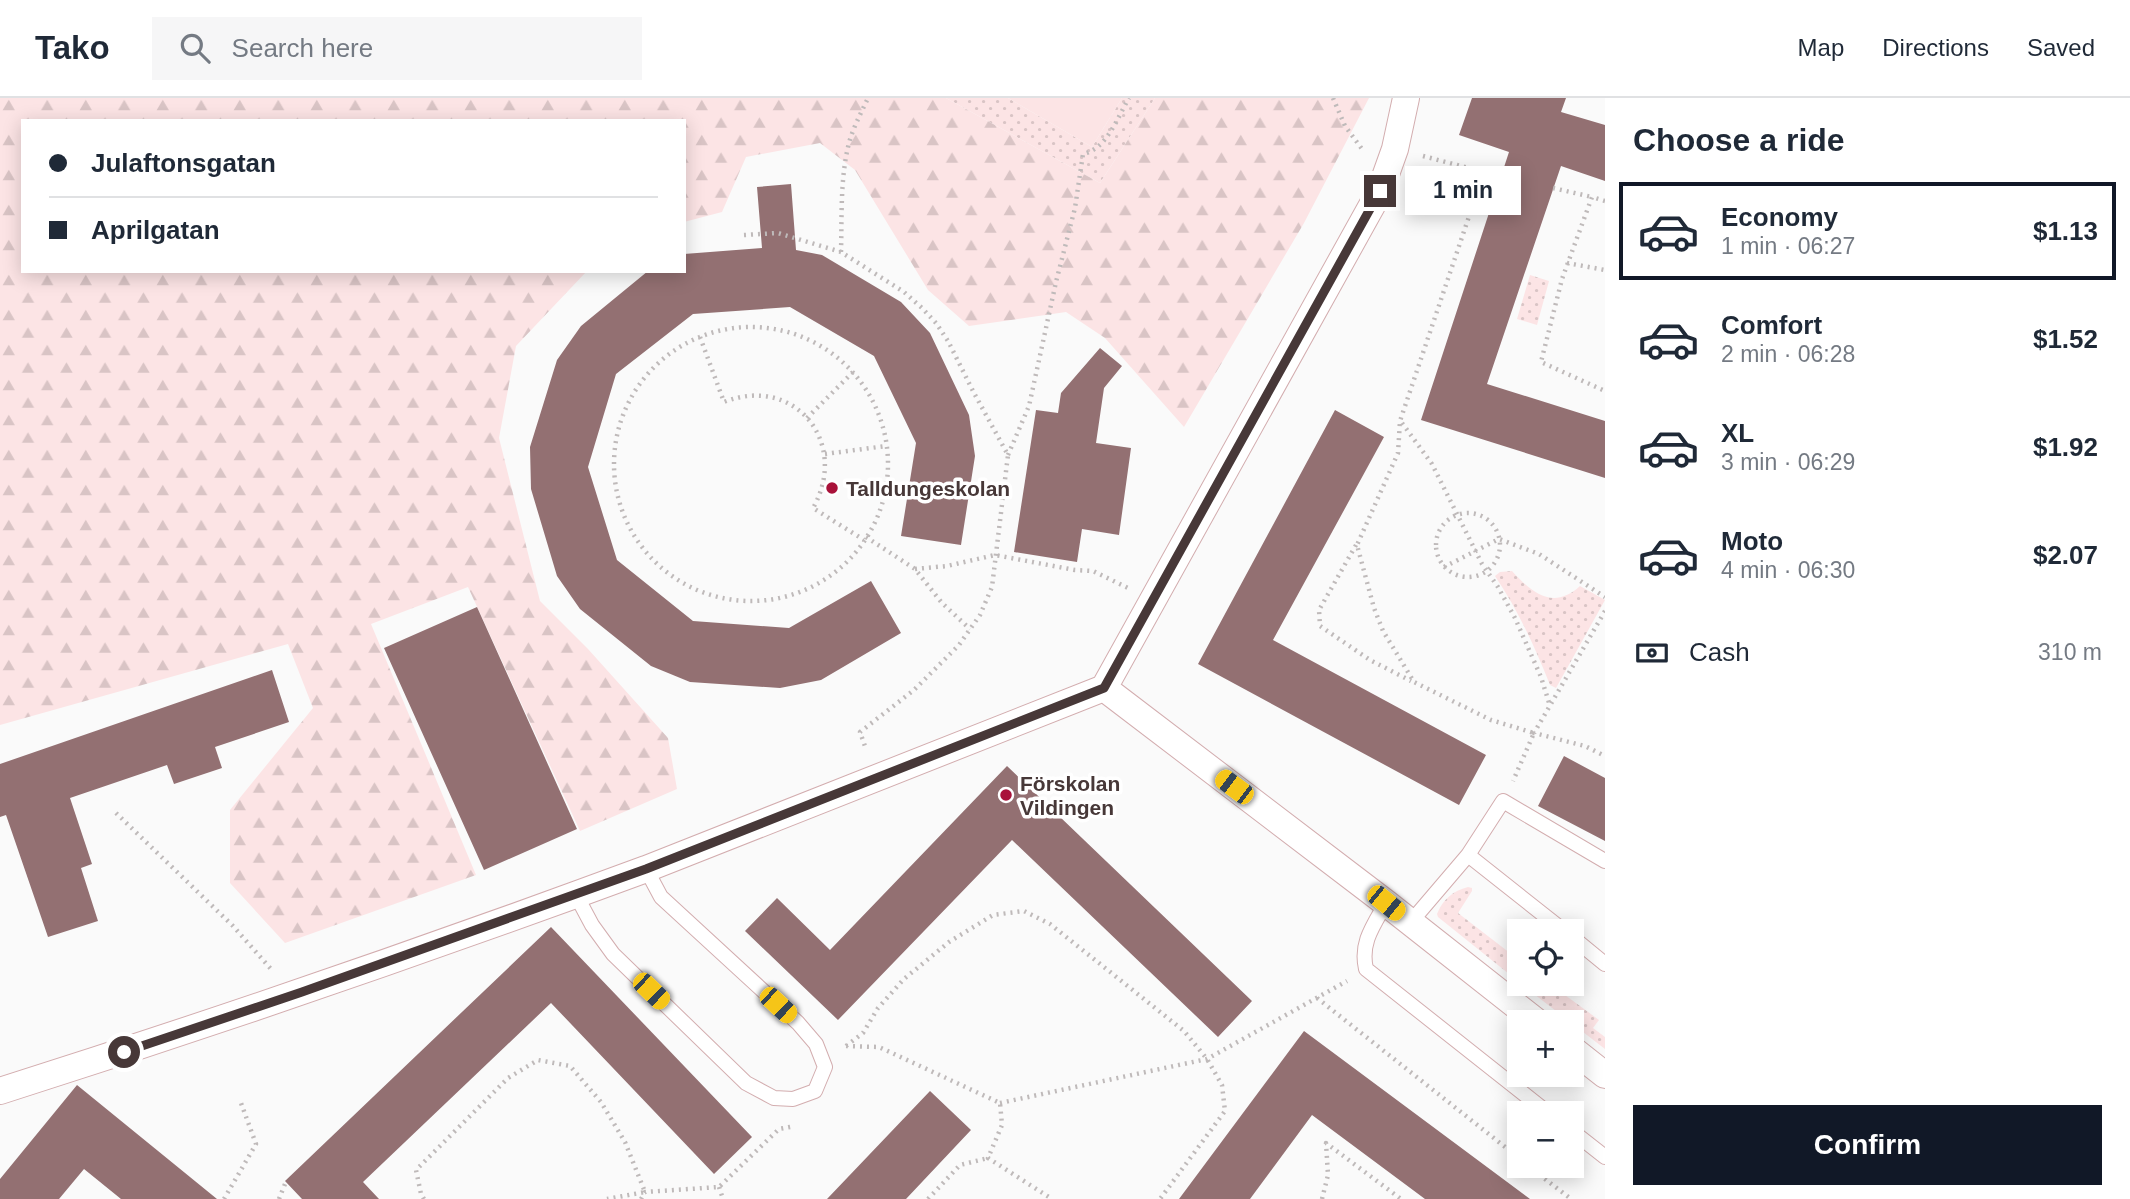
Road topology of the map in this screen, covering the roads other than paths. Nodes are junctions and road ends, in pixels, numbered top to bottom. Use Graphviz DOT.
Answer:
graph roads {
  1 [pos="1406,98"];
  2 [pos="1104,688"];
  3 [pos="1468,855"];
  4 [pos="1605,862"];
  5 [pos="646,869"];
  6 [pos="576,895"];
  7 [pos="1386,903"];
  8 [pos="1549,919"];
  9 [pos="1410,923"];
  10 [pos="1584,947"];
  11 [pos="1605,964"];
  12 [pos="1522,1010"];
  13 [pos="1584,1058"];
  14 [pos="1605,1075"];
  15 [pos="0,1091"];
  16 [pos="1533,1101"];
  17 [pos="1584,1140"];
  18 [pos="1605,1157"];
  1 -- 2 [label="street"];
  2 -- 5 [label="street"];
  2 -- 7 [label="street"];
  3 -- 4 [label="lane"];
  3 -- 8 [label="lane"];
  3 -- 9 [label="lane"];
  5 -- 6 [label="street"];
  5 -- 6 [label="lane"];
  6 -- 15 [label="street"];
  7 -- 9 [label="street"];
  7 -- 16 [label="lane"];
  9 -- 12 [label="street"];
  10 -- 11 [label="lane"];
  13 -- 14 [label="street"];
  17 -- 18 [label="lane"];
}
